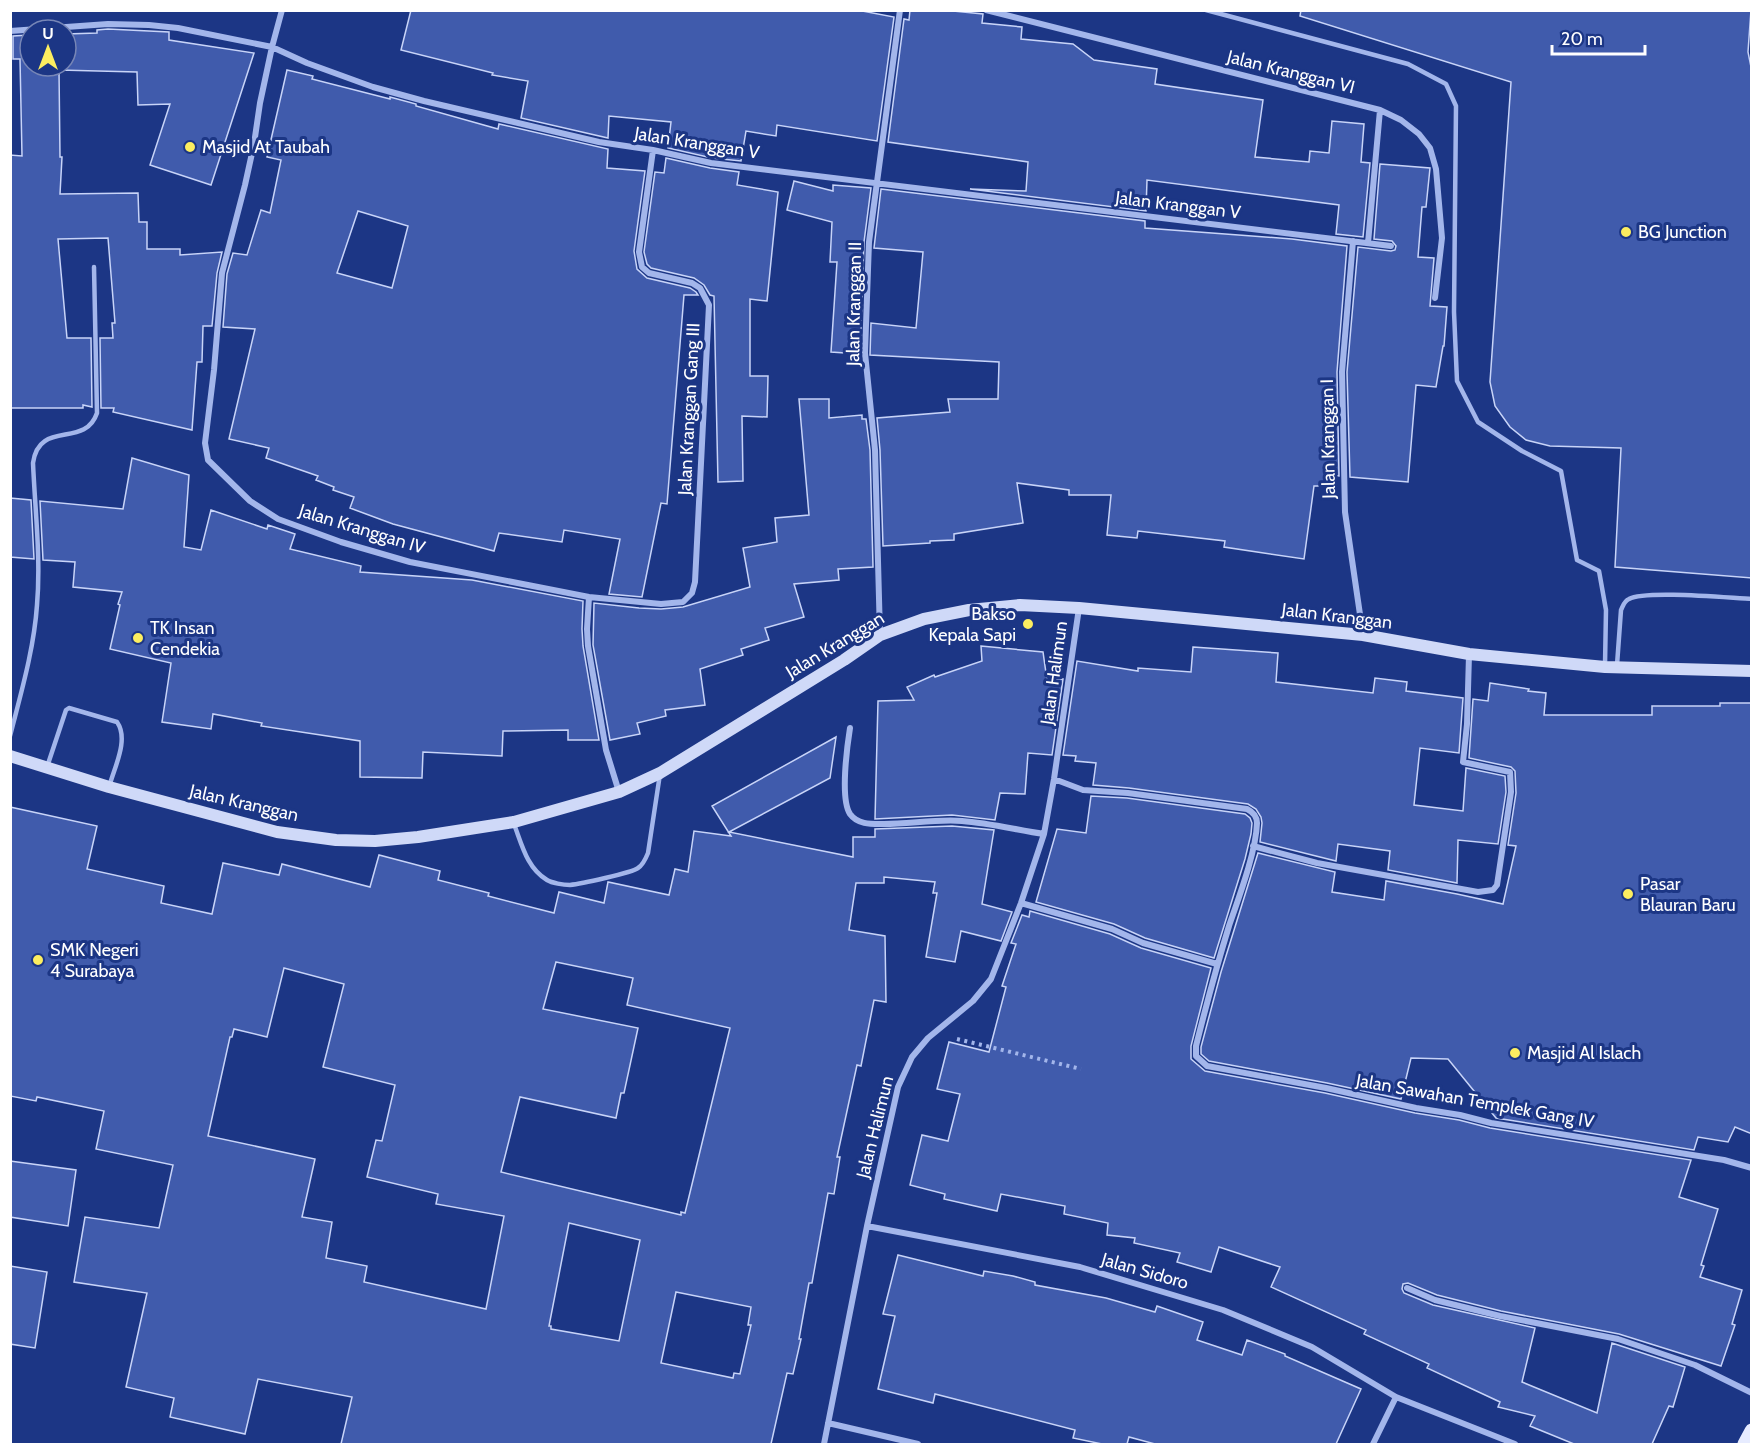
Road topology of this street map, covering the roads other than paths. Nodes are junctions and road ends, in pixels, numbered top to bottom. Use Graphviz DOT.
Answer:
graph roads {
  1 [pos="282,10"];
  2 [pos="900,10"];
  3 [pos="986,10"];
  4 [pos="1206,10"];
  5 [pos="10,31"];
  6 [pos="272,47"];
  7 [pos="1380,110"];
  8 [pos="653,150"];
  9 [pos="877,183"];
  10 [pos="1353,241"];
  11 [pos="1368,243"];
  12 [pos="1391,246"];
  13 [pos="94,267"];
  14 [pos="1435,298"];
  15 [pos="589,597"];
  16 [pos="1752,599"];
  17 [pos="683,602"];
  18 [pos="1079,608"];
  19 [pos="1606,610"];
  20 [pos="1621,610"];
  21 [pos="880,635"];
  22 [pos="1363,635"];
  23 [pos="1469,654"];
  24 [pos="1611,667"];
  25 [pos="1752,671"];
  26 [pos="850,728"];
  27 [pos="10,736"];
  28 [pos="10,756"];
  29 [pos="47,767"];
  30 [pos="660,773"];
  31 [pos="1054,779"];
  32 [pos="109,787"];
  33 [pos="619,792"];
  34 [pos="514,822"];
  35 [pos="1044,834"];
  36 [pos="1253,846"];
  37 [pos="1021,903"];
  38 [pos="1217,964"];
  39 [pos="1752,1168"];
  40 [pos="867,1226"];
  41 [pos="1407,1288"];
  42 [pos="1752,1393"];
  43 [pos="1396,1397"];
  44 [pos="828,1424"];
  45 [pos="1752,1431"];
  46 [pos="824,1444"];
  47 [pos="918,1444"];
  48 [pos="1373,1444"];
  49 [pos="1515,1444"];
  50 [pos="1745,1444"];
  1 -- 6 [label="street"];
  2 -- 9 [label="street, Jalan Kranggan II"];
  3 -- 7 [label="street, Jalan Kranggan VI"];
  4 -- 19 [label="lane"];
  5 -- 6 [label="street, Jalan Kranggan V"];
  6 -- 8 [label="street, Jalan Kranggan V"];
  6 -- 15 [label="street, Jalan Kranggan IV"];
  7 -- 11 [label="street"];
  7 -- 14 [label="street, Jalan Kranggan VI"];
  8 -- 9 [label="street, Jalan Kranggan V"];
  8 -- 17 [label="street, Jalan Kranggan Gang III"];
  9 -- 10 [label="street, Jalan Kranggan V"];
  9 -- 21 [label="street, Jalan Kranggan II"];
  10 -- 11 [label="street, Jalan Kranggan V"];
  10 -- 22 [label="street, Jalan Kranggan I"];
  11 -- 12 [label="street, Jalan Kranggan V"];
  13 -- 27 [label="lane"];
  15 -- 17 [label="street, Jalan Kranggan IV"];
  15 -- 33 [label="street"];
  16 -- 20 [label="lane"];
  18 -- 21 [label="main road, Jalan Kranggan"];
  18 -- 22 [label="main road, Jalan Kranggan"];
  18 -- 31 [label="street, Jalan Halimun"];
  19 -- 20 [label="lane"];
  19 -- 24 [label="lane"];
  20 -- 24 [label="lane"];
  21 -- 30 [label="main road, Jalan Kranggan"];
  22 -- 23 [label="main road, Jalan Kranggan"];
  23 -- 24 [label="main road, Jalan Kranggan"];
  23 -- 36 [label="street"];
  24 -- 25 [label="main road, Jalan Kranggan"];
  26 -- 35 [label="street"];
  28 -- 29 [label="main road, Jalan Kranggan"];
  29 -- 32 [label="main road, Jalan Kranggan"];
  29 -- 32 [label="lane"];
  30 -- 33 [label="main road, Jalan Kranggan"];
  30 -- 34 [label="lane"];
  31 -- 35 [label="street, Jalan Halimun"];
  31 -- 36 [label="street"];
  32 -- 34 [label="main road, Jalan Kranggan"];
  33 -- 34 [label="main road, Jalan Kranggan"];
  35 -- 37 [label="street, Jalan Halimun"];
  36 -- 38 [label="street"];
  37 -- 38 [label="street"];
  37 -- 40 [label="street, Jalan Halimun"];
  38 -- 39 [label="street, Jalan Sawahan Templek Gang IV"];
  40 -- 43 [label="street, Jalan Sidoro"];
  40 -- 44 [label="street, Jalan Halimun"];
  41 -- 42 [label="street"];
  43 -- 48 [label="street"];
  43 -- 49 [label="street, Jalan Sidoro"];
  44 -- 46 [label="street, Jalan Halimun"];
  44 -- 47 [label="street"];
  45 -- 50 [label="main road"];
}
